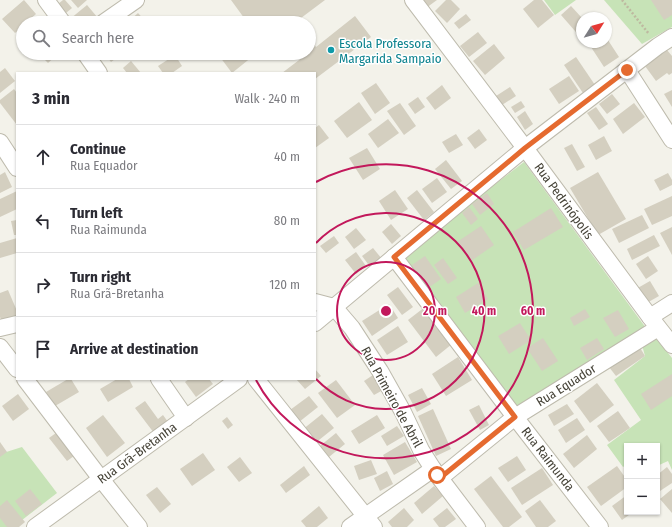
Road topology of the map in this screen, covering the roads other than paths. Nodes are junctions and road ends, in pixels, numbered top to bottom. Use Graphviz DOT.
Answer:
graph roads {
  1 [pos="46,0"];
  2 [pos="136,0"];
  3 [pos="413,0"];
  4 [pos="58,16"];
  5 [pos="113,16"];
  6 [pos="672,37"];
  7 [pos="90,60"];
  8 [pos="627,70"];
  9 [pos="98,72"];
  10 [pos="672,140"];
  11 [pos="0,142"];
  12 [pos="525,148"];
  13 [pos="16,166"];
  14 [pos="394,257"];
  15 [pos="316,302"];
  16 [pos="672,303"];
  17 [pos="334,307"];
  18 [pos="316,322"];
  19 [pos="654,322"];
  20 [pos="16,324"];
  21 [pos="0,328"];
  22 [pos="672,345"];
  23 [pos="0,347"];
  24 [pos="16,368"];
  25 [pos="26,380"];
  26 [pos="160,380"];
  27 [pos="239,380"];
  28 [pos="257,380"];
  29 [pos="515,417"];
  30 [pos="186,418"];
  31 [pos="436,474"];
  32 [pos="101,479"];
  33 [pos="369,522"];
  34 [pos="35,527"];
  35 [pos="139,527"];
  36 [pos="350,527"];
  37 [pos="478,527"];
  38 [pos="600,527"];
  1 -- 4 [label="street"];
  2 -- 5 [label="street"];
  3 -- 12 [label="street, Rua Pedrinópolis"];
  6 -- 8 [label="street"];
  7 -- 9 [label="street"];
  8 -- 10 [label="street"];
  8 -- 12 [label="street"];
  11 -- 13 [label="street"];
  12 -- 14 [label="street"];
  12 -- 19 [label="street, Rua Pedrinópolis"];
  14 -- 17 [label="street"];
  14 -- 29 [label="street, Rua Raimunda"];
  15 -- 17 [label="street"];
  16 -- 19 [label="street, Rua Equador"];
  17 -- 18 [label="street"];
  17 -- 31 [label="street, Rua Primeiro de Abril"];
  19 -- 22 [label="street, Rua Pedrinópolis"];
  19 -- 29 [label="street, Rua Equador"];
  20 -- 21 [label="street"];
  23 -- 24 [label="street"];
  25 -- 32 [label="street"];
  26 -- 30 [label="street"];
  27 -- 30 [label="street, Rua Grã-Bretanha"];
  28 -- 33 [label="street"];
  29 -- 31 [label="street, Rua Equador"];
  29 -- 38 [label="street, Rua Raimunda"];
  30 -- 32 [label="street, Rua Grã-Bretanha"];
  31 -- 33 [label="street, Rua Equador"];
  31 -- 37 [label="street, Rua Primeiro de Abril"];
  32 -- 34 [label="street, Rua Grã-Bretanha"];
  32 -- 35 [label="street"];
  33 -- 36 [label="street, Rua Equador"];
}
